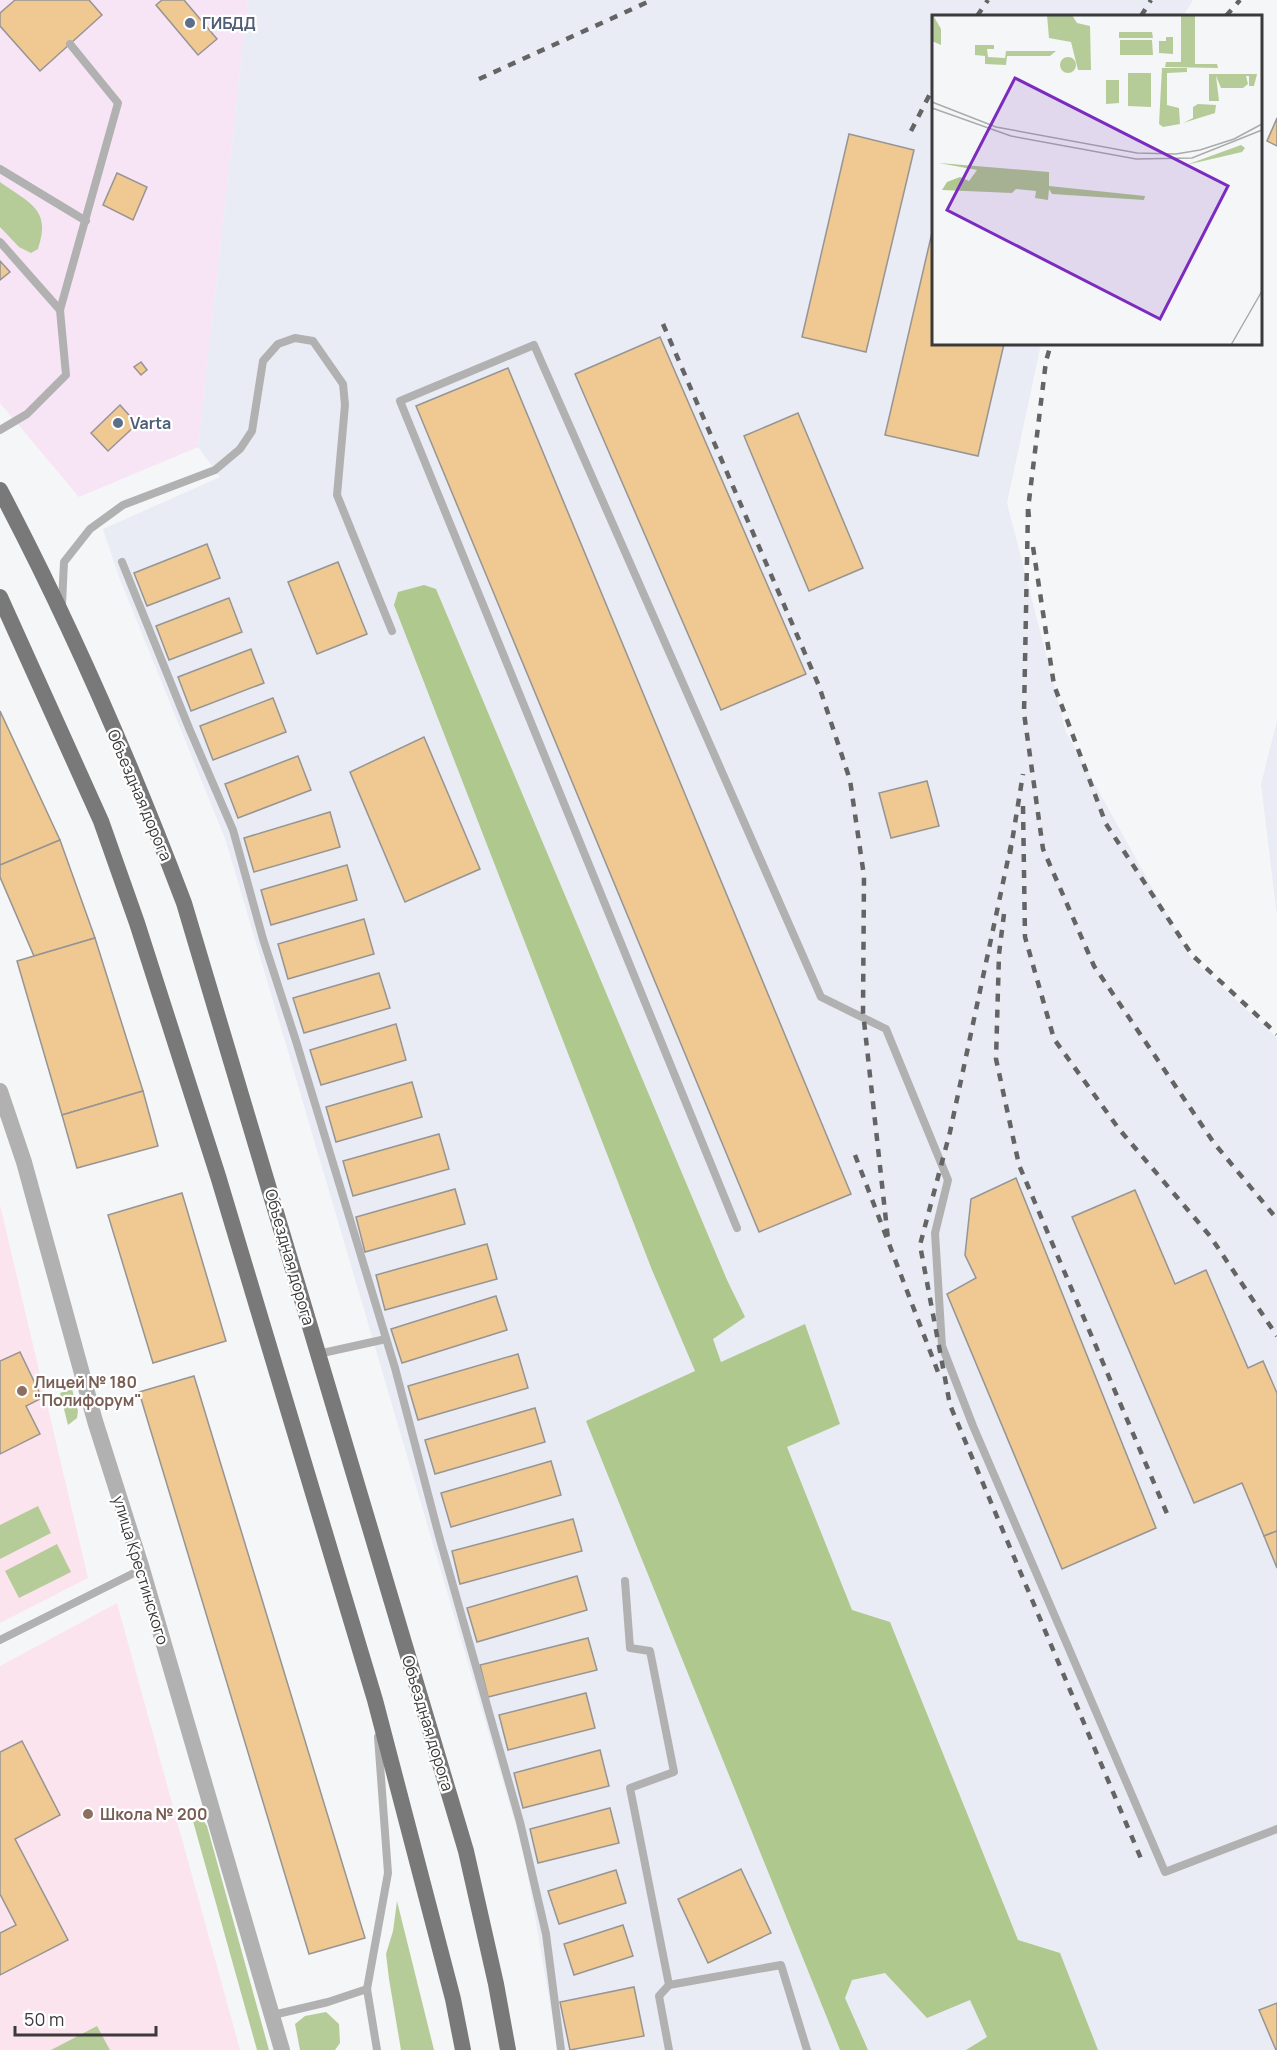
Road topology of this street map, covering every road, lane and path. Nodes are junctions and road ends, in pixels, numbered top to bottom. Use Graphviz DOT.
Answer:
graph roads {
  1 [pos="70,44"];
  2 [pos="0,169"];
  3 [pos="86,221"];
  4 [pos="0,242"];
  5 [pos="60,310"];
  6 [pos="0,430"];
  7 [pos="0,490"];
  8 [pos="122,562"];
  9 [pos="0,597"];
  10 [pos="61,614"];
  11 [pos="392,631"];
  12 [pos="0,1091"];
  13 [pos="736,1227"];
  14 [pos="386,1339"];
  15 [pos="318,1354"];
  16 [pos="142,1569"];
  17 [pos="625,1581"];
  18 [pos="0,1640"];
  19 [pos="375,1700"];
  20 [pos="1277,1829"];
  21 [pos="669,1984"];
  22 [pos="367,1989"];
  23 [pos="273,2015"];
  24 [pos="282,2050"];
  25 [pos="377,2050"];
  26 [pos="463,2050"];
  27 [pos="508,2050"];
  28 [pos="561,2050"];
  29 [pos="669,2050"];
  30 [pos="807,2050"];
  1 -- 3 [label="lane"];
  2 -- 3 [label="lane"];
  3 -- 5 [label="lane"];
  4 -- 5 [label="lane"];
  5 -- 6 [label="lane"];
  7 -- 10 [label="main road, Объездная дорога"];
  8 -- 14 [label="lane"];
  9 -- 19 [label="main road"];
  10 -- 11 [label="lane"];
  10 -- 15 [label="main road, Объездная дорога"];
  12 -- 16 [label="street, улица Крестинского"];
  13 -- 20 [label="lane"];
  14 -- 15 [label="lane"];
  14 -- 28 [label="lane"];
  15 -- 27 [label="main road, Объездная дорога"];
  16 -- 18 [label="lane"];
  16 -- 23 [label="street, улица Крестинского"];
  17 -- 21 [label="lane"];
  19 -- 22 [label="lane"];
  19 -- 26 [label="main road"];
  21 -- 29 [label="lane"];
  21 -- 30 [label="lane"];
  22 -- 23 [label="lane"];
  22 -- 25 [label="lane"];
  23 -- 24 [label="street, улица Крестинского"];
}
